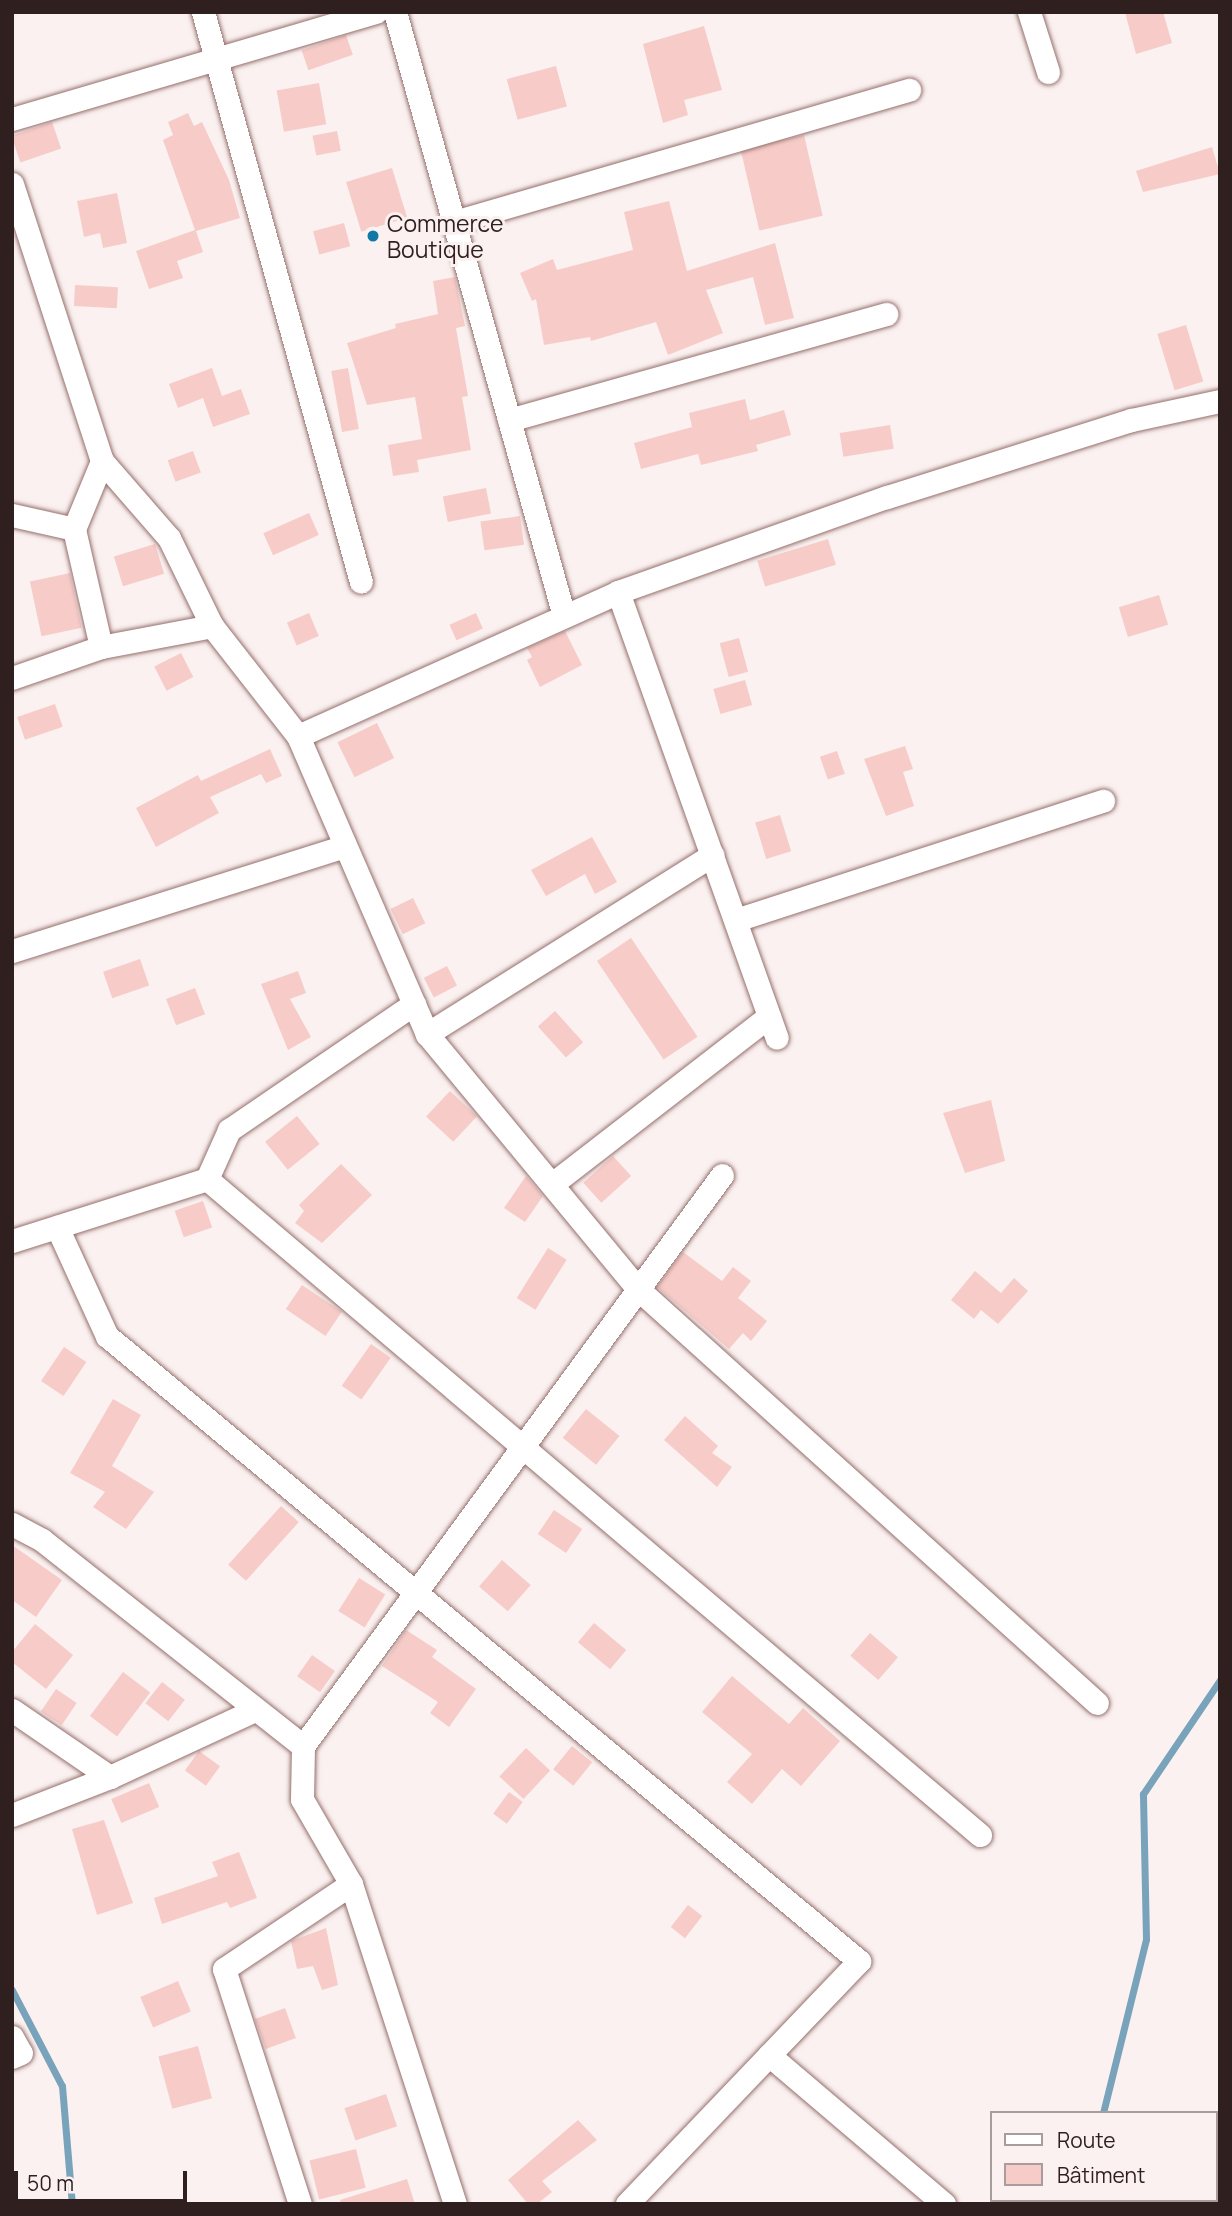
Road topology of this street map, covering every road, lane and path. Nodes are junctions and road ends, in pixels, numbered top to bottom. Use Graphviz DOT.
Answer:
graph roads {
  1 [pos="203,12"];
  2 [pos="376,12"];
  3 [pos="395,12"];
  4 [pos="1029,12"];
  5 [pos="216,60"];
  6 [pos="1048,72"];
  7 [pos="908,90"];
  8 [pos="12,119"];
  9 [pos="12,184"];
  10 [pos="454,222"];
  11 [pos="886,314"];
  12 [pos="1220,401"];
  13 [pos="509,420"];
  14 [pos="102,461"];
  15 [pos="12,515"];
  16 [pos="74,529"];
  17 [pos="361,582"];
  18 [pos="618,592"];
  19 [pos="564,616"];
  20 [pos="212,626"];
  21 [pos="101,647"];
  22 [pos="12,678"];
  23 [pos="298,736"];
  24 [pos="1103,801"];
  25 [pos="345,846"];
  26 [pos="712,855"];
  27 [pos="736,920"];
  28 [pos="12,951"];
  29 [pos="414,1004"];
  30 [pos="769,1016"];
  31 [pos="426,1034"];
  32 [pos="777,1038"];
  33 [pos="722,1175"];
  34 [pos="207,1179"];
  35 [pos="552,1184"];
  36 [pos="57,1227"];
  37 [pos="12,1241"];
  38 [pos="639,1289"];
  39 [pos="523,1446"];
  40 [pos="12,1524"];
  41 [pos="416,1592"];
  42 [pos="1097,1703"];
  43 [pos="12,1710"];
  44 [pos="255,1710"];
  45 [pos="303,1746"];
  46 [pos="110,1777"];
  47 [pos="12,1815"];
  48 [pos="980,1835"];
  49 [pos="351,1884"];
  50 [pos="12,2036"];
  51 [pos="769,2055"];
  52 [pos="12,2057"];
  53 [pos="300,2204"];
  54 [pos="455,2204"];
  55 [pos="626,2204"];
  56 [pos="944,2204"];
  1 -- 5 [label="street"];
  2 -- 5 [label="street"];
  3 -- 10 [label="street"];
  4 -- 6 [label="street"];
  5 -- 8 [label="street"];
  5 -- 17 [label="street"];
  7 -- 10 [label="street"];
  9 -- 14 [label="street"];
  10 -- 13 [label="street"];
  11 -- 13 [label="street"];
  12 -- 18 [label="street"];
  13 -- 19 [label="street"];
  14 -- 16 [label="street"];
  14 -- 20 [label="street"];
  15 -- 16 [label="street"];
  16 -- 21 [label="street"];
  18 -- 19 [label="street"];
  18 -- 26 [label="street"];
  19 -- 23 [label="street"];
  20 -- 21 [label="street"];
  20 -- 23 [label="street"];
  21 -- 22 [label="street"];
  23 -- 25 [label="street"];
  24 -- 27 [label="street"];
  25 -- 28 [label="street"];
  25 -- 29 [label="street"];
  26 -- 27 [label="street"];
  26 -- 31 [label="street"];
  27 -- 30 [label="street"];
  29 -- 31 [label="street"];
  29 -- 34 [label="street"];
  30 -- 32 [label="street"];
  30 -- 35 [label="street"];
  31 -- 35 [label="street"];
  33 -- 38 [label="street"];
  34 -- 36 [label="street"];
  34 -- 39 [label="street"];
  35 -- 38 [label="street"];
  36 -- 37 [label="street"];
  36 -- 41 [label="street"];
  38 -- 39 [label="street"];
  38 -- 42 [label="street"];
  39 -- 41 [label="street"];
  39 -- 48 [label="street"];
  40 -- 44 [label="street"];
  41 -- 45 [label="street"];
  41 -- 51 [label="street"];
  43 -- 46 [label="street"];
  44 -- 45 [label="street"];
  44 -- 46 [label="street"];
  45 -- 49 [label="street"];
  46 -- 47 [label="street"];
  49 -- 53 [label="street"];
  49 -- 54 [label="street"];
  50 -- 52 [label="street"];
  51 -- 55 [label="street"];
  51 -- 56 [label="street"];
}
